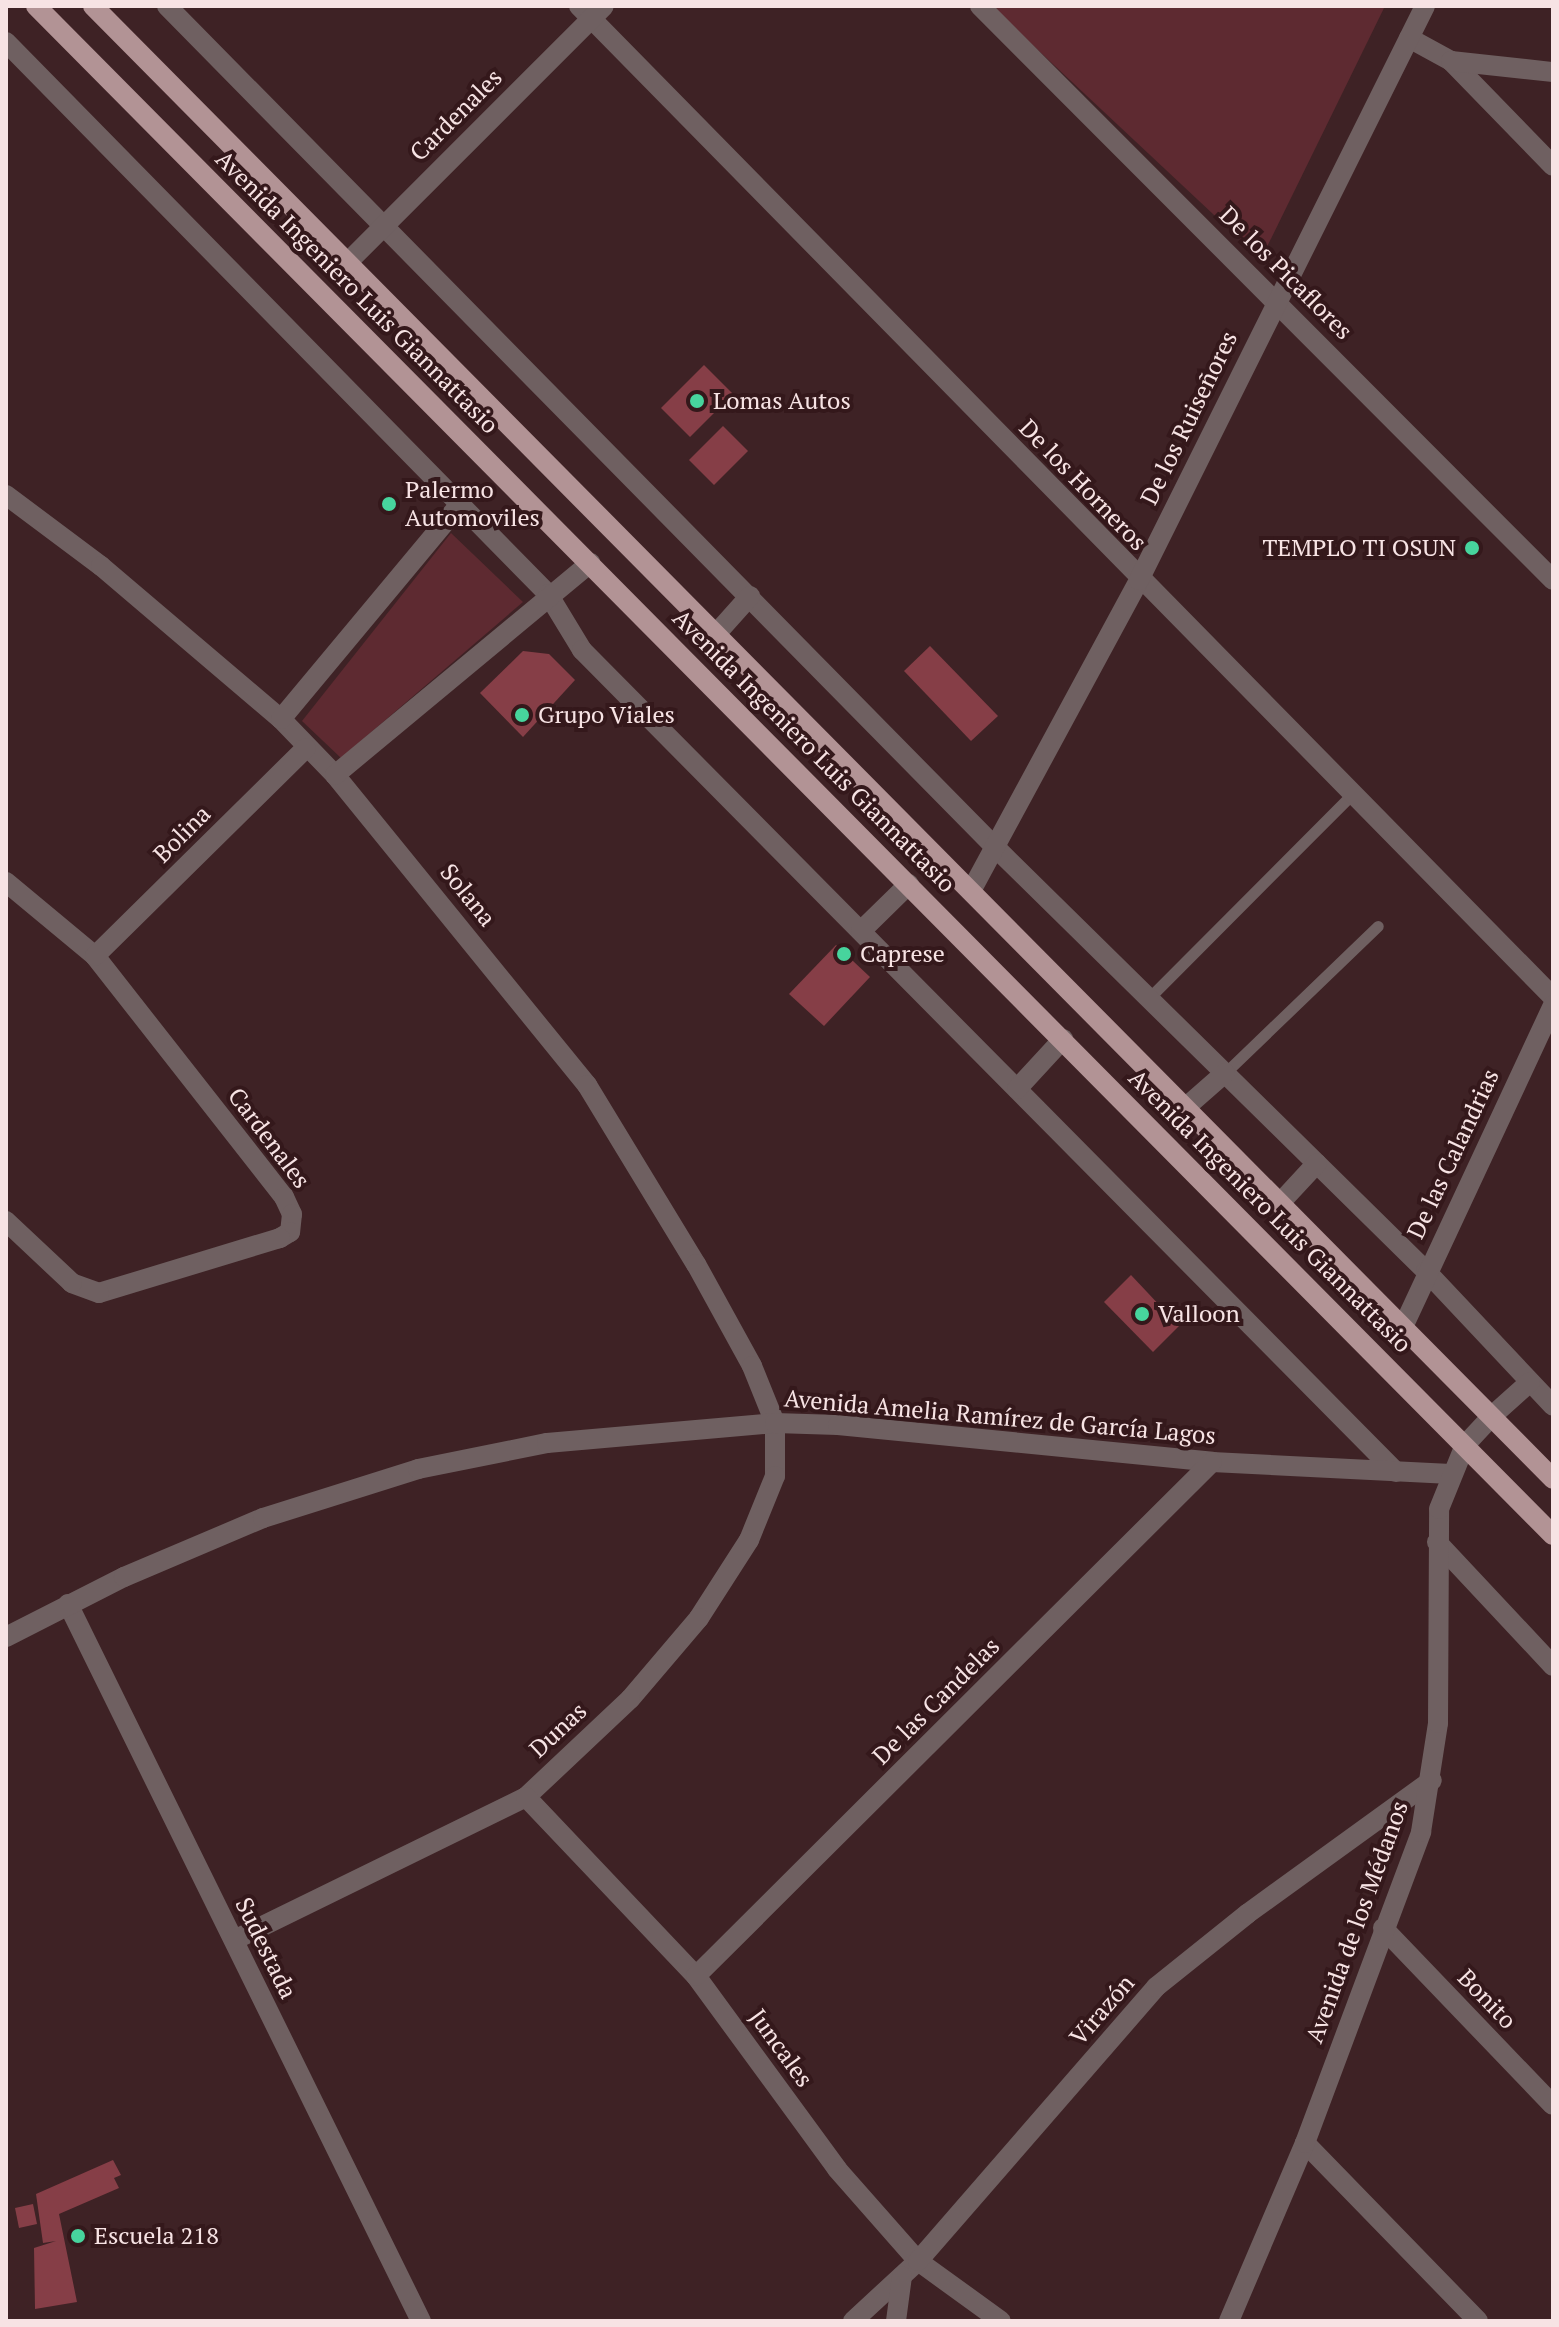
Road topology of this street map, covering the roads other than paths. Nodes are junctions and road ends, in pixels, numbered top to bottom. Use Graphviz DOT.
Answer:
graph roads {
  1 [pos="36,6"];
  2 [pos="93,6"];
  3 [pos="167,6"];
  4 [pos="980,6"];
  5 [pos="1425,6"];
  6 [pos="591,10"];
  7 [pos="1409,38"];
  8 [pos="6,42"];
  9 [pos="1451,61"];
  10 [pos="1553,72"];
  11 [pos="1553,166"];
  12 [pos="385,223"];
  13 [pos="347,263"];
  14 [pos="1275,298"];
  15 [pos="6,495"];
  16 [pos="461,503"];
  17 [pos="590,563"];
  18 [pos="1139,580"];
  19 [pos="1553,580"];
  20 [pos="548,594"];
  21 [pos="750,596"];
  22 [pos="716,634"];
  23 [pos="281,719"];
  24 [pos="306,748"];
  25 [pos="335,775"];
  26 [pos="1352,794"];
  27 [pos="997,849"];
  28 [pos="6,882"];
  29 [pos="909,884"];
  30 [pos="971,891"];
  31 [pos="1378,926"];
  32 [pos="861,931"];
  33 [pos="95,956"];
  34 [pos="1553,997"];
  35 [pos="1149,998"];
  36 [pos="1553,1005"];
  37 [pos="1063,1039"];
  38 [pos="1225,1073"];
  39 [pos="1017,1089"];
  40 [pos="1185,1108"];
  41 [pos="1317,1163"];
  42 [pos="1280,1203"];
  43 [pos="6,1221"];
  44 [pos="1426,1271"];
  45 [pos="1403,1327"];
  46 [pos="1530,1382"];
  47 [pos="1553,1406"];
  48 [pos="1492,1416"];
  49 [pos="775,1423"];
  50 [pos="1465,1445"];
  51 [pos="1212,1462"];
  52 [pos="1396,1472"];
  53 [pos="1451,1474"];
  54 [pos="1553,1479"];
  55 [pos="1553,1535"];
  56 [pos="1437,1542"];
  57 [pos="68,1604"];
  58 [pos="6,1637"];
  59 [pos="1553,1666"];
  60 [pos="1432,1780"];
  61 [pos="526,1797"];
  62 [pos="1383,1928"];
  63 [pos="234,1940"];
  64 [pos="696,1976"];
  65 [pos="1553,2105"];
  66 [pos="1305,2143"];
  67 [pos="918,2261"];
  68 [pos="902,2276"];
  69 [pos="416,2319"];
  70 [pos="853,2321"];
  71 [pos="896,2321"];
  72 [pos="1001,2321"];
  73 [pos="1229,2321"];
  74 [pos="1478,2321"];
  1 -- 17 [label="main road, Avenida Ingeniero Luis Giannattasio"];
  2 -- 13 [label="main road, Avenida Ingeniero Luis Giannattasio"];
  3 -- 12 [label="street"];
  4 -- 14 [label="street, De los Picaflores"];
  5 -- 7 [label="street, De los Ruiseñores"];
  6 -- 12 [label="street, Cardenales"];
  6 -- 18 [label="street, De los Horneros"];
  7 -- 9 [label="street"];
  7 -- 14 [label="street, De los Ruiseñores"];
  8 -- 16 [label="street"];
  9 -- 10 [label="street"];
  9 -- 11 [label="street"];
  12 -- 13 [label="street, Cardenales"];
  12 -- 21 [label="street"];
  13 -- 22 [label="main road, Avenida Ingeniero Luis Giannattasio"];
  14 -- 18 [label="street, De los Ruiseñores"];
  14 -- 19 [label="street, De los Picaflores"];
  15 -- 23 [label="street, Solana"];
  16 -- 20 [label="street"];
  16 -- 23 [label="street"];
  17 -- 20 [label="street"];
  17 -- 29 [label="main road, Avenida Ingeniero Luis Giannattasio"];
  18 -- 26 [label="street, De los Horneros"];
  18 -- 27 [label="street, De los Ruiseñores"];
  20 -- 25 [label="street"];
  20 -- 32 [label="street"];
  21 -- 22 [label="street"];
  21 -- 27 [label="street"];
  22 -- 30 [label="main road, Avenida Ingeniero Luis Giannattasio"];
  23 -- 24 [label="street, Solana"];
  24 -- 25 [label="street, Solana"];
  24 -- 33 [label="street, Bolina"];
  25 -- 49 [label="street, Solana"];
  26 -- 34 [label="street, De los Horneros"];
  26 -- 35 [label="lane"];
  27 -- 30 [label="street, De los Ruiseñores"];
  27 -- 35 [label="street"];
  28 -- 33 [label="street, Cardenales"];
  29 -- 32 [label="street"];
  29 -- 37 [label="main road, Avenida Ingeniero Luis Giannattasio"];
  30 -- 40 [label="main road, Avenida Ingeniero Luis Giannattasio"];
  31 -- 38 [label="lane"];
  32 -- 39 [label="street"];
  33 -- 43 [label="street, Cardenales"];
  35 -- 38 [label="street"];
  36 -- 44 [label="street, De las Calandrias"];
  37 -- 39 [label="street"];
  37 -- 50 [label="main road, Avenida Ingeniero Luis Giannattasio"];
  38 -- 40 [label="street"];
  38 -- 41 [label="street"];
  39 -- 52 [label="street"];
  40 -- 42 [label="main road, Avenida Ingeniero Luis Giannattasio"];
  41 -- 42 [label="street"];
  41 -- 44 [label="street"];
  42 -- 45 [label="main road, Avenida Ingeniero Luis Giannattasio"];
  44 -- 45 [label="street, De las Calandrias"];
  44 -- 46 [label="street"];
  45 -- 48 [label="main road, Avenida Ingeniero Luis Giannattasio"];
  46 -- 47 [label="street"];
  46 -- 48 [label="street, Avenida de los Médanos"];
  48 -- 50 [label="street, Avenida de los Médanos"];
  48 -- 54 [label="main road, Avenida Ingeniero Luis Giannattasio"];
  49 -- 51 [label="street, Avenida Amelia Ramírez de García Lagos"];
  49 -- 57 [label="street, Avenida Amelia Ramírez de García Lagos"];
  49 -- 61 [label="street, Dunas"];
  50 -- 53 [label="street, Avenida de los Médanos"];
  50 -- 55 [label="main road, Avenida Ingeniero Luis Giannattasio"];
  51 -- 52 [label="street, Avenida Amelia Ramírez de García Lagos"];
  51 -- 64 [label="street, De las Candelas"];
  52 -- 53 [label="street, Avenida Amelia Ramírez de García Lagos"];
  53 -- 56 [label="street, Avenida de los Médanos"];
  56 -- 59 [label="street"];
  56 -- 60 [label="street, Avenida de los Médanos"];
  57 -- 58 [label="street, Avenida Amelia Ramírez de García Lagos"];
  57 -- 63 [label="street, Sudestada"];
  60 -- 62 [label="street, Avenida de los Médanos"];
  60 -- 67 [label="street, Virazón"];
  61 -- 63 [label="street, Dunas"];
  61 -- 64 [label="street, Juncales"];
  62 -- 65 [label="street, Bonito"];
  62 -- 66 [label="street, Avenida de los Médanos"];
  63 -- 69 [label="street, Sudestada"];
  64 -- 67 [label="street, Juncales"];
  66 -- 73 [label="street, Avenida de los Médanos"];
  66 -- 74 [label="street"];
  67 -- 68 [label="street, Virazón"];
  67 -- 72 [label="street, Juncales"];
  68 -- 70 [label="street, Virazón"];
  68 -- 71 [label="street"];
}
